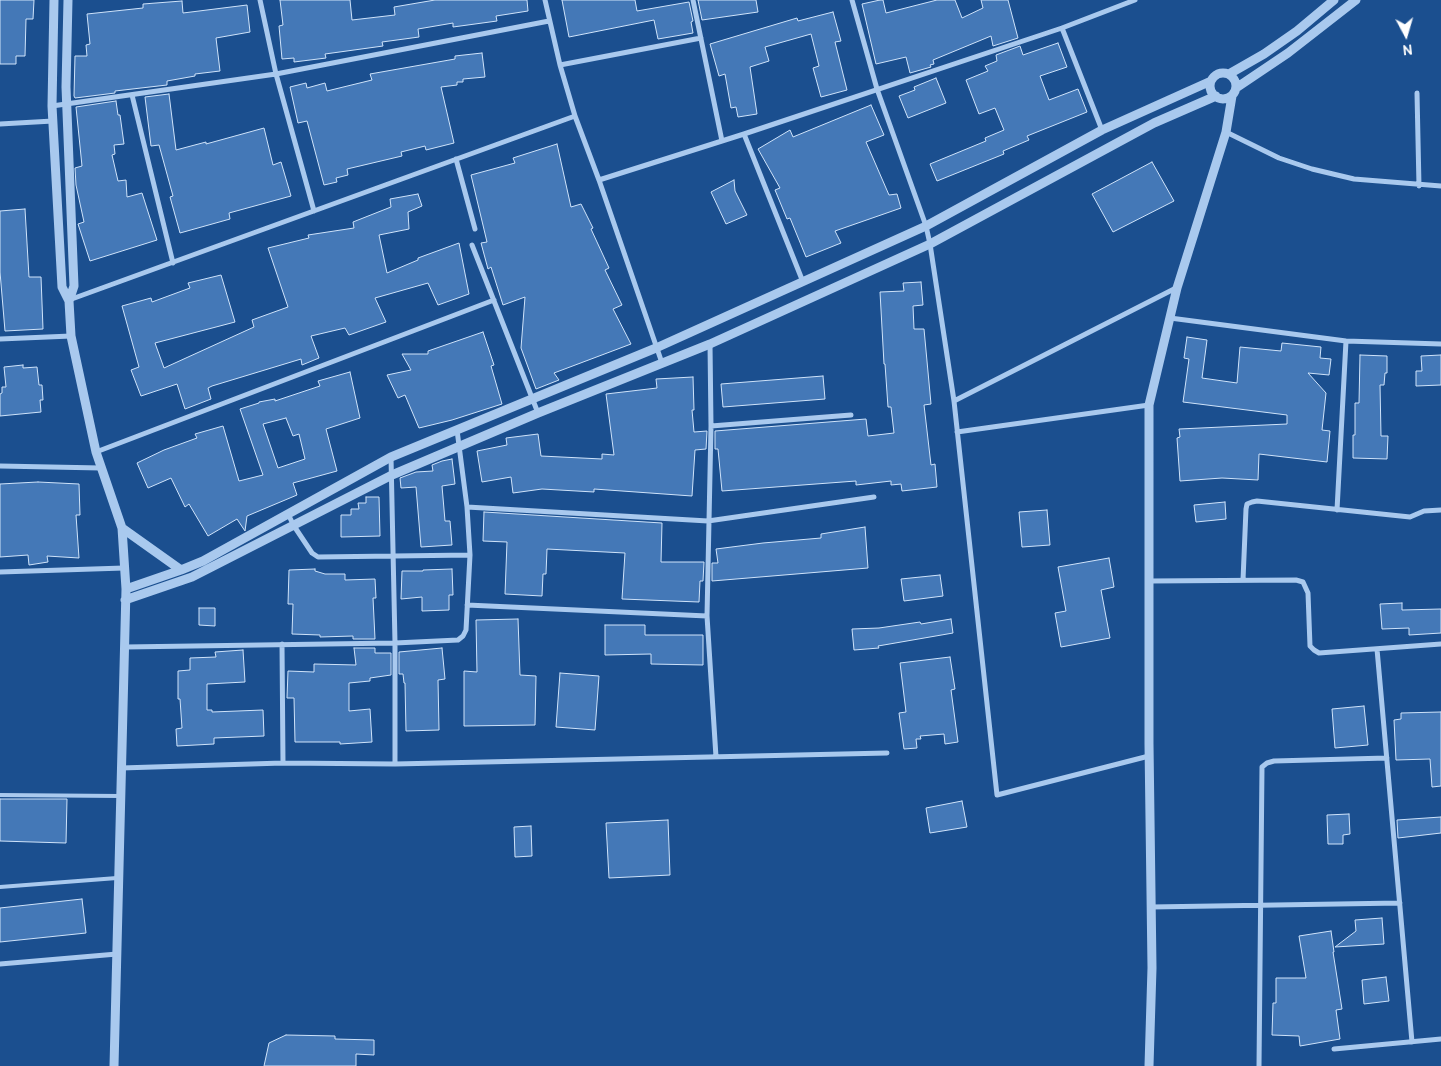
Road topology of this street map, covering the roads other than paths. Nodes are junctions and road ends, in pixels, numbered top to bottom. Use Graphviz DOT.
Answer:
graph roads {
  1 [pos="54,0"];
  2 [pos="68,0"];
  3 [pos="260,0"];
  4 [pos="545,0"];
  5 [pos="693,0"];
  6 [pos="852,0"];
  7 [pos="1134,0"];
  8 [pos="1334,0"];
  9 [pos="1356,0"];
  10 [pos="549,21"];
  11 [pos="1062,28"];
  12 [pos="1297,30"];
  13 [pos="701,38"];
  14 [pos="1306,39"];
  15 [pos="560,65"];
  16 [pos="276,74"];
  17 [pos="1229,74"];
  18 [pos="1211,81"];
  19 [pos="877,89"];
  20 [pos="1234,92"];
  21 [pos="1418,94"];
  22 [pos="132,95"];
  23 [pos="1216,96"];
  24 [pos="67,105"];
  25 [pos="52,106"];
  26 [pos="1148,110"];
  27 [pos="575,116"];
  28 [pos="53,121"];
  29 [pos="1154,123"];
  30 [pos="0,124"];
  31 [pos="1102,130"];
  32 [pos="1226,132"];
  33 [pos="744,134"];
  34 [pos="722,141"];
  35 [pos="456,159"];
  36 [pos="599,180"];
  37 [pos="1419,186"];
  38 [pos="1441,186"];
  39 [pos="314,211"];
  40 [pos="926,226"];
  41 [pos="475,229"];
  42 [pos="930,244"];
  43 [pos="472,245"];
  44 [pos="173,263"];
  45 [pos="803,283"];
  46 [pos="1177,288"];
  47 [pos="494,300"];
  48 [pos="69,301"];
  49 [pos="1170,318"];
  50 [pos="71,336"];
  51 [pos="0,339"];
  52 [pos="1346,341"];
  53 [pos="710,344"];
  54 [pos="1441,344"];
  55 [pos="656,348"];
  56 [pos="662,363"];
  57 [pos="533,398"];
  58 [pos="954,401"];
  59 [pos="1149,405"];
  60 [pos="538,413"];
  61 [pos="851,415"];
  62 [pos="711,426"];
  63 [pos="457,430"];
  64 [pos="957,432"];
  65 [pos="459,446"];
  66 [pos="96,452"];
  67 [pos="391,457"];
  68 [pos="0,466"];
  69 [pos="100,468"];
  70 [pos="392,475"];
  71 [pos="874,496"];
  72 [pos="467,507"];
  73 [pos="1337,510"];
  74 [pos="1441,510"];
  75 [pos="288,514"];
  76 [pos="708,521"];
  77 [pos="294,526"];
  78 [pos="122,528"];
  79 [pos="470,555"];
  80 [pos="393,556"];
  81 [pos="124,568"];
  82 [pos="181,570"];
  83 [pos="0,572"];
  84 [pos="1243,580"];
  85 [pos="1150,581"];
  86 [pos="126,590"];
  87 [pos="125,600"];
  88 [pos="466,605"];
  89 [pos="707,616"];
  90 [pos="395,643"];
  91 [pos="282,644"];
  92 [pos="1441,644"];
  93 [pos="125,648"];
  94 [pos="1377,649"];
  95 [pos="887,753"];
  96 [pos="716,756"];
  97 [pos="1149,756"];
  98 [pos="1387,758"];
  99 [pos="283,763"];
  100 [pos="395,764"];
  101 [pos="121,768"];
  102 [pos="0,795"];
  103 [pos="120,796"];
  104 [pos="118,878"];
  105 [pos="0,888"];
  106 [pos="1400,903"];
  107 [pos="1261,905"];
  108 [pos="1151,907"];
  109 [pos="116,954"];
  110 [pos="0,964"];
  111 [pos="1441,1039"];
  112 [pos="1412,1042"];
  113 [pos="1334,1049"];
  114 [pos="114,1066"];
  115 [pos="1149,1066"];
  116 [pos="1259,1066"];
  1 -- 25 [label="street"];
  2 -- 24 [label="street"];
  3 -- 16 [label="street"];
  4 -- 10 [label="street"];
  5 -- 13 [label="street"];
  6 -- 19 [label="street"];
  7 -- 11 [label="street"];
  8 -- 12 [label="street"];
  9 -- 14 [label="street"];
  10 -- 15 [label="street"];
  10 -- 16 [label="street"];
  11 -- 19 [label="street"];
  11 -- 31 [label="street"];
  12 -- 14 [label="street"];
  12 -- 17 [label="street"];
  13 -- 15 [label="street"];
  13 -- 34 [label="street"];
  14 -- 20 [label="street"];
  15 -- 27 [label="street"];
  16 -- 22 [label="street"];
  16 -- 39 [label="street"];
  17 -- 18 [label="street"];
  17 -- 20 [label="street"];
  18 -- 23 [label="street"];
  18 -- 26 [label="street"];
  19 -- 33 [label="street"];
  19 -- 40 [label="street"];
  20 -- 23 [label="street"];
  20 -- 32 [label="street"];
  21 -- 37 [label="street"];
  22 -- 24 [label="street"];
  22 -- 44 [label="street"];
  23 -- 29 [label="street"];
  24 -- 25 [label="street"];
  24 -- 48 [label="street"];
  25 -- 28 [label="street"];
  26 -- 29 [label="street"];
  26 -- 31 [label="street"];
  27 -- 35 [label="street"];
  27 -- 36 [label="street"];
  28 -- 30 [label="street"];
  28 -- 48 [label="street"];
  29 -- 42 [label="street"];
  31 -- 40 [label="street"];
  32 -- 37 [label="street"];
  32 -- 46 [label="street"];
  33 -- 34 [label="street"];
  33 -- 45 [label="street"];
  34 -- 36 [label="street"];
  35 -- 39 [label="street"];
  35 -- 41 [label="street"];
  36 -- 55 [label="street"];
  37 -- 38 [label="street"];
  39 -- 44 [label="street"];
  40 -- 42 [label="street"];
  40 -- 45 [label="street"];
  42 -- 53 [label="street"];
  42 -- 58 [label="street"];
  43 -- 47 [label="street"];
  44 -- 48 [label="street"];
  45 -- 55 [label="street"];
  46 -- 49 [label="street"];
  46 -- 58 [label="street"];
  47 -- 57 [label="street"];
  47 -- 66 [label="street"];
  48 -- 50 [label="street"];
  49 -- 52 [label="street"];
  49 -- 59 [label="street"];
  50 -- 51 [label="street"];
  50 -- 66 [label="street"];
  52 -- 54 [label="street"];
  52 -- 73 [label="street"];
  53 -- 56 [label="street"];
  53 -- 62 [label="street"];
  55 -- 56 [label="street"];
  55 -- 57 [label="street"];
  56 -- 60 [label="street"];
  57 -- 60 [label="street"];
  57 -- 63 [label="street"];
  58 -- 64 [label="street"];
  59 -- 64 [label="street"];
  59 -- 85 [label="street"];
  60 -- 65 [label="street"];
  61 -- 62 [label="street"];
  62 -- 76 [label="street"];
  63 -- 65 [label="street"];
  63 -- 67 [label="street"];
  64 -- 97 [label="street"];
  65 -- 70 [label="street"];
  65 -- 72 [label="street"];
  66 -- 69 [label="street"];
  67 -- 70 [label="street"];
  67 -- 75 [label="street"];
  68 -- 69 [label="street"];
  69 -- 78 [label="street"];
  70 -- 77 [label="street"];
  70 -- 80 [label="street"];
  71 -- 76 [label="street"];
  72 -- 76 [label="street"];
  72 -- 79 [label="street"];
  73 -- 74 [label="street"];
  73 -- 84 [label="street"];
  75 -- 77 [label="street"];
  75 -- 82 [label="street"];
  76 -- 89 [label="street"];
  77 -- 80 [label="street"];
  77 -- 87 [label="street"];
  78 -- 81 [label="street"];
  78 -- 82 [label="street"];
  79 -- 80 [label="street"];
  79 -- 88 [label="street"];
  80 -- 90 [label="street"];
  81 -- 83 [label="street"];
  81 -- 86 [label="street"];
  82 -- 86 [label="street"];
  84 -- 85 [label="street"];
  84 -- 94 [label="street"];
  85 -- 97 [label="street"];
  86 -- 87 [label="street"];
  87 -- 93 [label="street"];
  88 -- 89 [label="street"];
  88 -- 90 [label="street"];
  89 -- 96 [label="street"];
  90 -- 91 [label="street"];
  90 -- 100 [label="street"];
  91 -- 93 [label="street"];
  91 -- 99 [label="street"];
  92 -- 94 [label="street"];
  93 -- 101 [label="street"];
  94 -- 98 [label="street"];
  95 -- 96 [label="street"];
  96 -- 100 [label="street"];
  97 -- 108 [label="street"];
  98 -- 106 [label="street"];
  98 -- 107 [label="street"];
  99 -- 100 [label="street"];
  99 -- 101 [label="street"];
  101 -- 103 [label="street"];
  102 -- 103 [label="lane"];
  103 -- 104 [label="street"];
  104 -- 105 [label="lane"];
  104 -- 109 [label="street"];
  106 -- 107 [label="street"];
  106 -- 112 [label="street"];
  107 -- 108 [label="street"];
  107 -- 116 [label="street"];
  108 -- 115 [label="street"];
  109 -- 110 [label="street"];
  109 -- 114 [label="street"];
  111 -- 112 [label="street"];
  112 -- 113 [label="street"];
}
